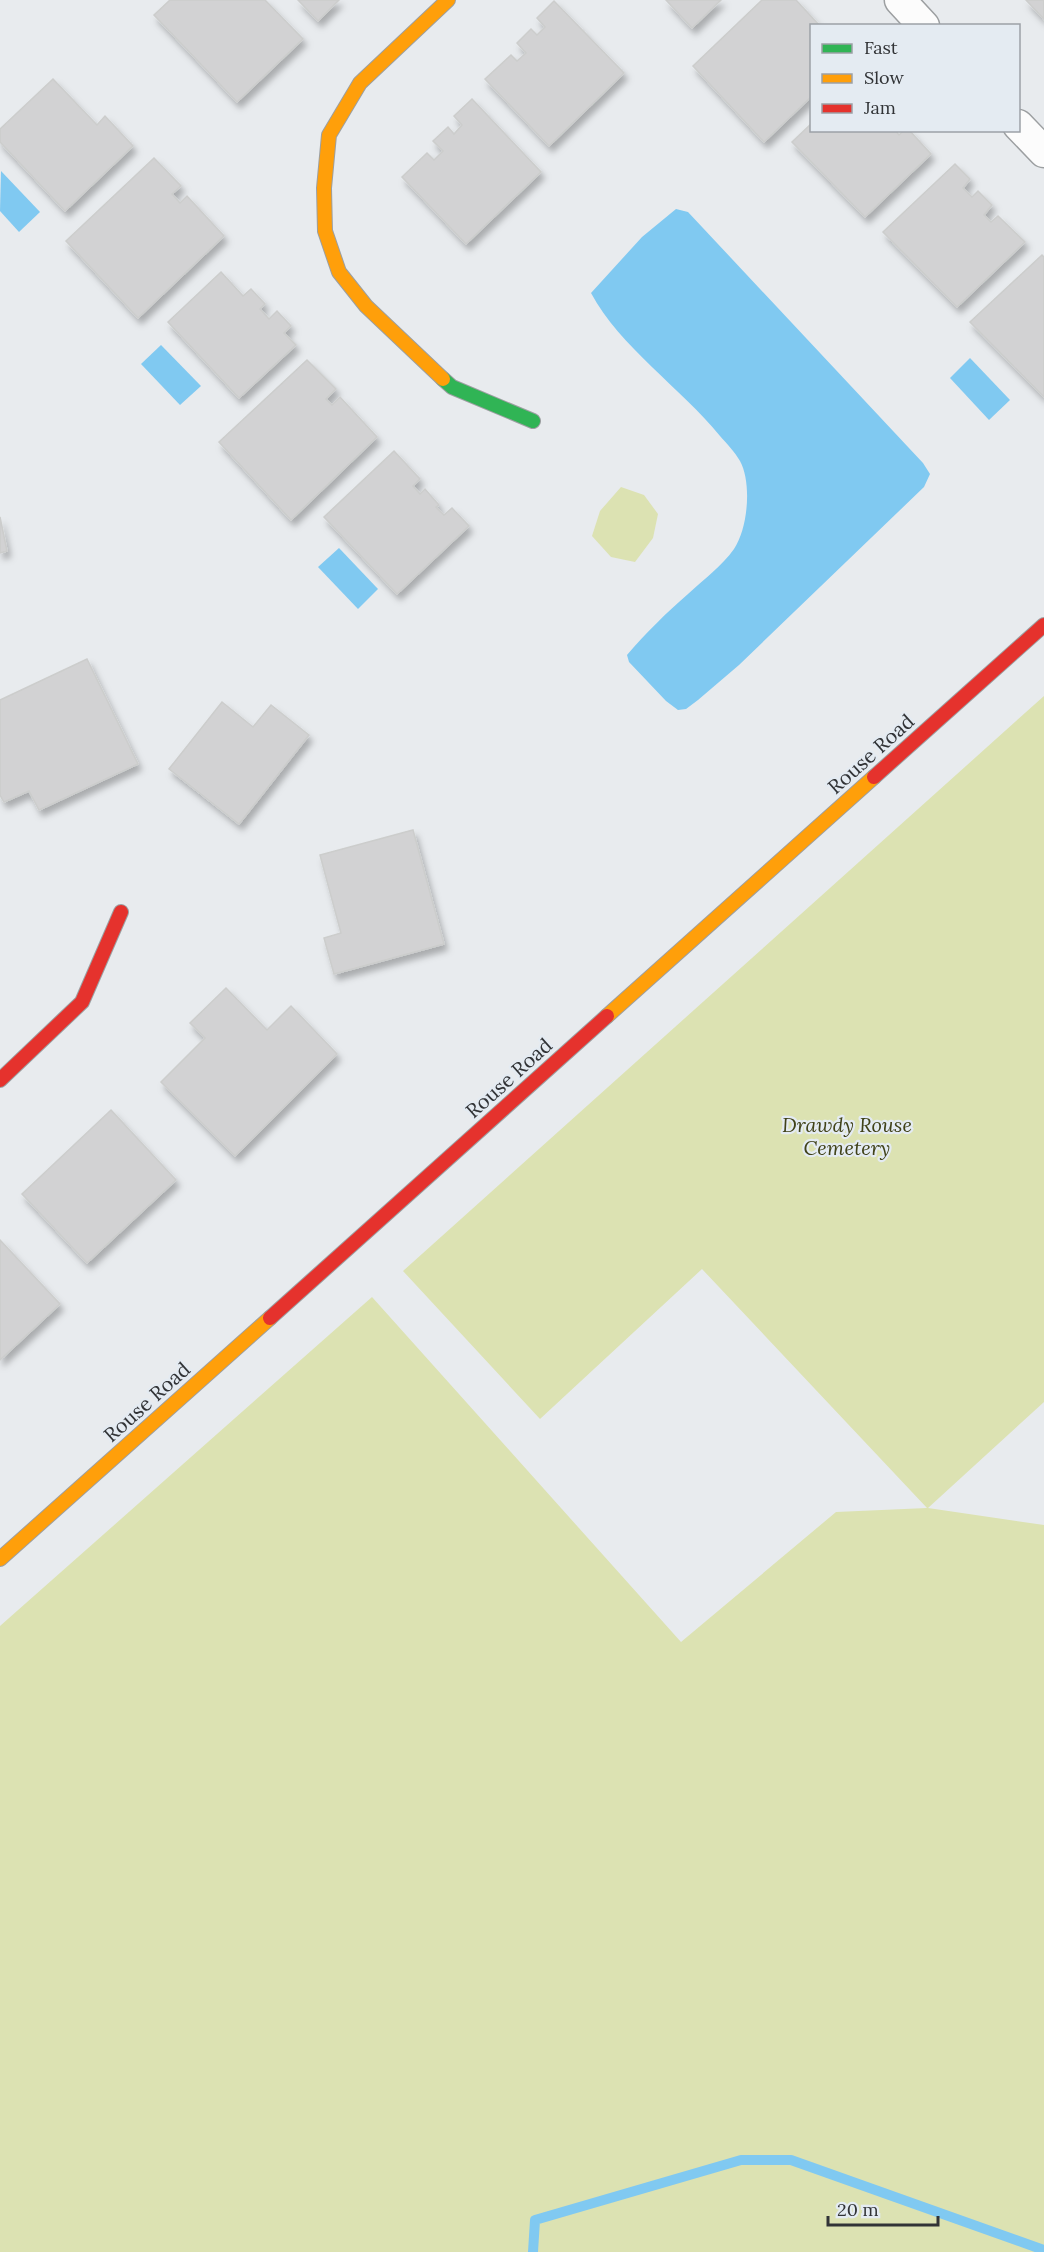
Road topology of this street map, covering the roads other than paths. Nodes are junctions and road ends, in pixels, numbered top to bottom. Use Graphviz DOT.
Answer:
graph roads {
  1 [pos="448,0"];
  2 [pos="900,0"];
  3 [pos="922,24"];
  4 [pos="1020,127"];
  5 [pos="1044,152"];
  6 [pos="533,421"];
  7 [pos="1044,625"];
  8 [pos="121,912"];
  9 [pos="0,1080"];
  10 [pos="0,1559"];
  1 -- 6 [label="street"];
  2 -- 3 [label="street"];
  4 -- 5 [label="street"];
  7 -- 10 [label="street, Rouse Road"];
  8 -- 9 [label="street"];
}
